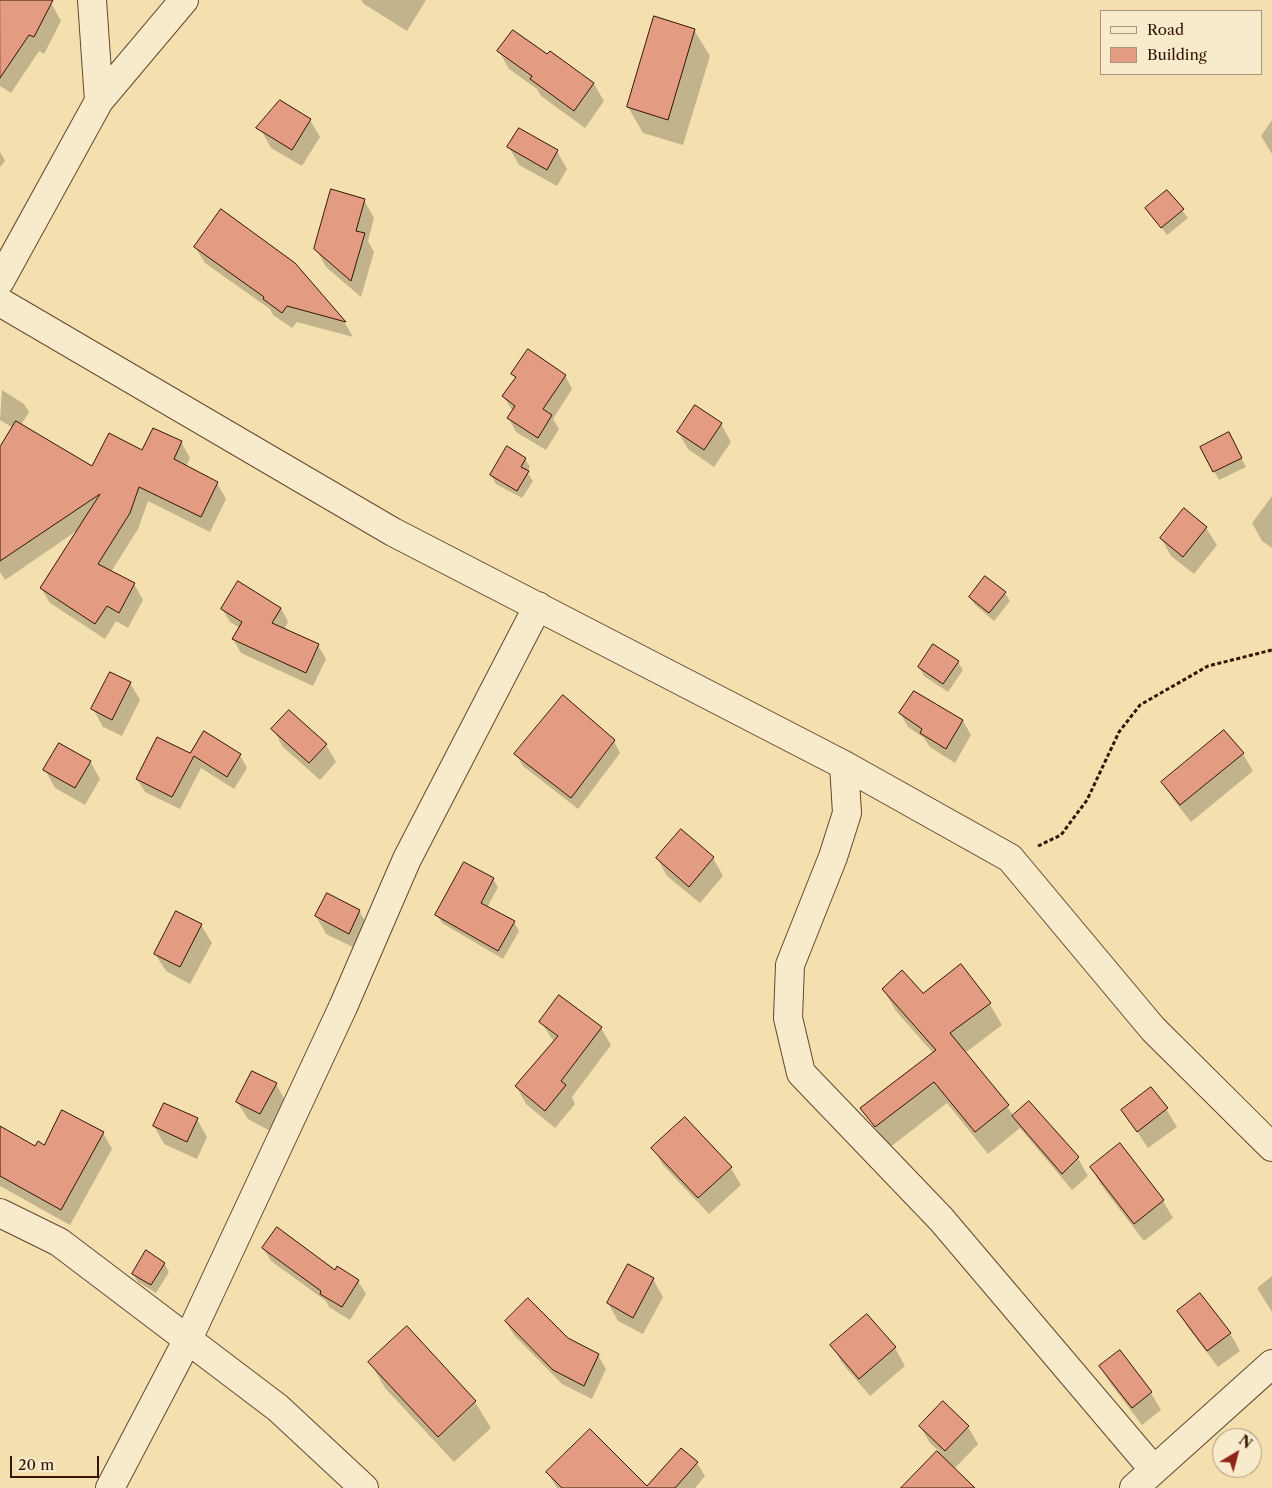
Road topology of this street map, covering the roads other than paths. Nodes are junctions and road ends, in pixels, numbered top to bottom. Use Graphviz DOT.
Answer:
graph roads {
  1 [pos="92,0"];
  2 [pos="184,0"];
  3 [pos="99,100"];
  4 [pos="0,281"];
  5 [pos="0,302"];
  6 [pos="538,606"];
  7 [pos="844,765"];
  8 [pos="1272,1147"];
  9 [pos="0,1213"];
  10 [pos="188,1339"];
  11 [pos="1272,1364"];
  12 [pos="1154,1470"];
  13 [pos="110,1488"];
  14 [pos="364,1488"];
  15 [pos="1134,1488"];
  1 -- 3 [label="street"];
  2 -- 3 [label="street"];
  3 -- 4 [label="street"];
  5 -- 6 [label="street"];
  6 -- 7 [label="street"];
  6 -- 10 [label="street"];
  7 -- 8 [label="street"];
  7 -- 12 [label="street"];
  9 -- 10 [label="street"];
  10 -- 13 [label="street"];
  10 -- 14 [label="street"];
  11 -- 12 [label="street"];
  12 -- 15 [label="street"];
}
